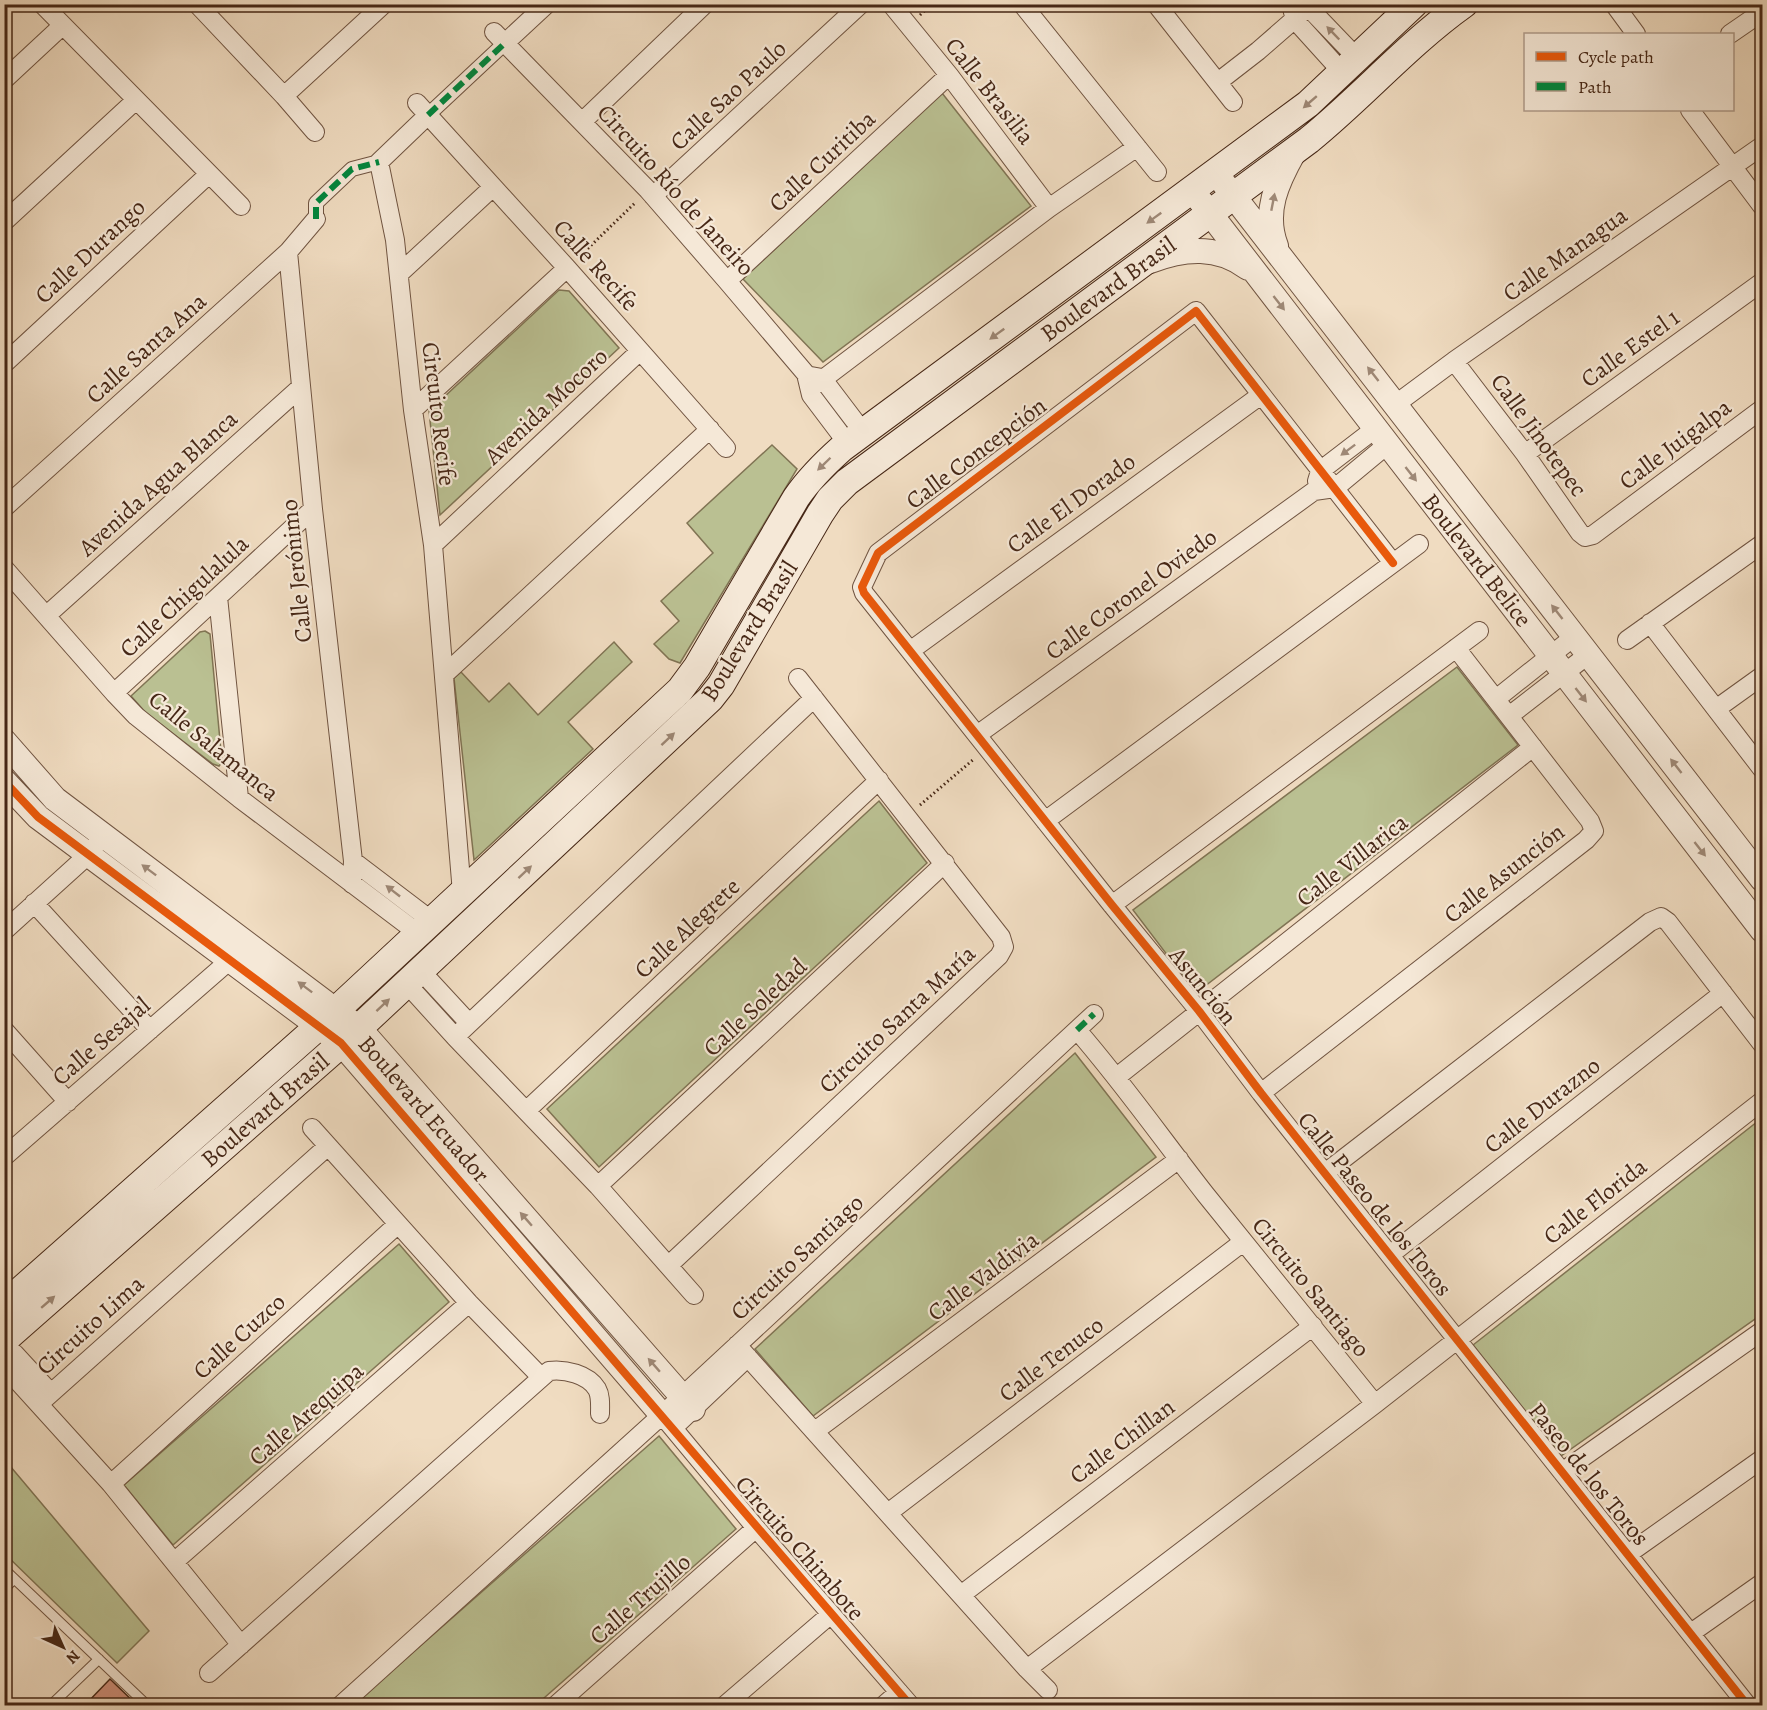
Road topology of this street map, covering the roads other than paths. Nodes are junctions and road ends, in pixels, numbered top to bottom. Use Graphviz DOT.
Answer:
graph roads {
  1 [pos="42,4"];
  2 [pos="384,4"];
  3 [pos="547,4"];
  4 [pos="705,4"];
  5 [pos="861,4"];
  6 [pos="891,4"];
  7 [pos="1022,4"];
  8 [pos="1156,4"];
  9 [pos="1414,4"];
  10 [pos="1464,4"];
  11 [pos="1614,4"];
  12 [pos="207,8"];
  13 [pos="1301,8"];
  14 [pos="1762,12"];
  15 [pos="62,26"];
  16 [pos="1635,33"];
  17 [pos="1731,33"];
  18 [pos="499,38"];
  19 [pos="1349,65"];
  20 [pos="949,75"];
  21 [pos="4,80"];
  22 [pos="1218,82"];
  23 [pos="284,96"];
  24 [pos="135,100"];
  25 [pos="1233,102"];
  26 [pos="422,109"];
  27 [pos="1691,111"];
  28 [pos="583,122"];
  29 [pos="315,132"];
  30 [pos="1762,146"];
  31 [pos="1137,147"];
  32 [pos="1294,151"];
  33 [pos="378,162"];
  34 [pos="1733,167"];
  35 [pos="1157,172"];
  36 [pos="1215,172"];
  37 [pos="209,174"];
  38 [pos="493,187"];
  39 [pos="1192,190"];
  40 [pos="651,193"];
  41 [pos="1234,196"];
  42 [pos="241,206"];
  43 [pos="1762,206"];
  44 [pos="1049,208"];
  45 [pos="1210,213"];
  46 [pos="316,219"];
  47 [pos="4,222"];
  48 [pos="288,252"];
  49 [pos="1281,256"];
  50 [pos="1140,265"];
  51 [pos="567,268"];
  52 [pos="399,274"];
  53 [pos="1260,278"];
  54 [pos="728,281"];
  55 [pos="1762,282"];
  56 [pos="640,351"];
  57 [pos="1454,361"];
  58 [pos="4,364"];
  59 [pos="813,381"];
  60 [pos="301,387"];
  61 [pos="1261,394"];
  62 [pos="1396,404"];
  63 [pos="1762,409"];
  64 [pos="412,410"];
  65 [pos="710,429"];
  66 [pos="1382,436"];
  67 [pos="855,438"];
  68 [pos="726,448"];
  69 [pos="1525,454"];
  70 [pos="1320,471"];
  71 [pos="1335,488"];
  72 [pos="1314,491"];
  73 [pos="4,508"];
  74 [pos="313,509"];
  75 [pos="1586,537"];
  76 [pos="1419,544"];
  77 [pos="1762,544"];
  78 [pos="433,545"];
  79 [pos="1393,563"];
  80 [pos="4,568"];
  81 [pos="218,597"];
  82 [pos="47,615"];
  83 [pos="1650,623"];
  84 [pos="1479,631"];
  85 [pos="1627,640"];
  86 [pos="1582,645"];
  87 [pos="1456,648"];
  88 [pos="910,651"];
  89 [pos="1558,665"];
  90 [pos="445,674"];
  91 [pos="1762,676"];
  92 [pos="798,678"];
  93 [pos="114,693"];
  94 [pos="814,698"];
  95 [pos="1496,699"];
  96 [pos="1716,709"];
  97 [pos="1509,716"];
  98 [pos="4,741"];
  99 [pos="982,742"];
  100 [pos="1533,747"];
  101 [pos="1762,769"];
  102 [pos="879,780"];
  103 [pos="6,785"];
  104 [pos="239,798"];
  105 [pos="1045,821"];
  106 [pos="103,834"];
  107 [pos="88,855"];
  108 [pos="353,861"];
  109 [pos="945,863"];
  110 [pos="1762,879"];
  111 [pos="352,884"];
  112 [pos="462,893"];
  113 [pos="34,903"];
  114 [pos="1112,905"];
  115 [pos="425,927"];
  116 [pos="1762,930"];
  117 [pos="4,931"];
  118 [pos="229,961"];
  119 [pos="413,976"];
  120 [pos="1723,993"];
  121 [pos="1199,1011"];
  122 [pos="1094,1014"];
  123 [pos="328,1019"];
  124 [pos="469,1023"];
  125 [pos="4,1030"];
  126 [pos="150,1030"];
  127 [pos="1077,1030"];
  128 [pos="350,1035"];
  129 [pos="454,1037"];
  130 [pos="1762,1044"];
  131 [pos="1118,1077"];
  132 [pos="1261,1093"];
  133 [pos="1762,1101"];
  134 [pos="68,1102"];
  135 [pos="527,1110"];
  136 [pos="312,1128"];
  137 [pos="328,1146"];
  138 [pos="4,1157"];
  139 [pos="1179,1160"];
  140 [pos="1325,1173"];
  141 [pos="598,1186"];
  142 [pos="398,1224"];
  143 [pos="1243,1242"];
  144 [pos="1390,1255"];
  145 [pos="669,1265"];
  146 [pos="694,1295"];
  147 [pos="469,1303"];
  148 [pos="4,1305"];
  149 [pos="1313,1326"];
  150 [pos="1762,1331"];
  151 [pos="1457,1339"];
  152 [pos="4,1340"];
  153 [pos="4,1348"];
  154 [pos="742,1351"];
  155 [pos="4,1366"];
  156 [pos="542,1377"];
  157 [pos="45,1397"];
  158 [pos="687,1403"];
  159 [pos="1375,1404"];
  160 [pos="600,1414"];
  161 [pos="667,1421"];
  162 [pos="815,1431"];
  163 [pos="1762,1459"];
  164 [pos="1562,1472"];
  165 [pos="111,1484"];
  166 [pos="888,1513"];
  167 [pos="756,1528"];
  168 [pos="1628,1554"];
  169 [pos="174,1562"];
  170 [pos="4,1569"];
  171 [pos="14,1579"];
  172 [pos="1762,1583"];
  173 [pos="4,1589"];
  174 [pos="961,1595"];
  175 [pos="831,1614"];
  176 [pos="1691,1633"];
  177 [pos="241,1645"];
  178 [pos="99,1659"];
  179 [pos="1028,1670"];
  180 [pos="209,1673"];
  181 [pos="1048,1690"];
  182 [pos="905,1699"];
  183 [pos="50,1706"];
  184 [pos="148,1706"];
  185 [pos="340,1706"];
  186 [pos="555,1706"];
  187 [pos="724,1706"];
  188 [pos="884,1706"];
  189 [pos="1748,1706"];
  1 -- 15 [label="street"];
  2 -- 23 [label="street"];
  3 -- 18 [label="street"];
  4 -- 28 [label="street"];
  5 -- 40 [label="street, Calle Sao Paulo"];
  6 -- 20 [label="street, Calle Brasilia"];
  7 -- 31 [label="street"];
  8 -- 22 [label="street"];
  9 -- 19 [label="main road, Boulevard Brasil"];
  10 -- 32 [label="main road, Boulevard Brasil"];
  11 -- 16 [label="street"];
  12 -- 23 [label="street"];
  13 -- 19 [label="street"];
  13 -- 22 [label="street"];
  14 -- 17 [label="street"];
  15 -- 21 [label="street"];
  15 -- 24 [label="street"];
  18 -- 26 [label="street"];
  18 -- 28 [label="street, Circuito Río de Janeiro"];
  19 -- 36 [label="main road, Boulevard Brasil, one-way"];
  20 -- 44 [label="street, Calle Brasilia"];
  20 -- 54 [label="street, Calle Curitiba"];
  22 -- 25 [label="street"];
  23 -- 29 [label="street"];
  24 -- 37 [label="street"];
  24 -- 47 [label="street"];
  26 -- 33 [label="street"];
  26 -- 38 [label="street, Calle Recife"];
  27 -- 34 [label="street"];
  28 -- 40 [label="street, Circuito Río de Janeiro"];
  30 -- 34 [label="street, Calle Managua"];
  31 -- 35 [label="street"];
  31 -- 44 [label="street"];
  32 -- 41 [label="main road, Boulevard Brasil"];
  49 -- 32 [label="street, one-way"];
  33 -- 46 [label="street"];
  33 -- 52 [label="street, Circuito Recife"];
  34 -- 43 [label="street"];
  34 -- 57 [label="street, Calle Managua"];
  36 -- 39 [label="main road, Boulevard Brasil"];
  36 -- 41 [label="street, Boulevard Belice"];
  37 -- 42 [label="street"];
  37 -- 58 [label="street, Calle Durango"];
  38 -- 51 [label="street, Calle Recife"];
  38 -- 52 [label="street"];
  39 -- 45 [label="street, Boulevard Belice"];
  39 -- 67 [label="main road, Boulevard Brasil, one-way"];
  40 -- 54 [label="street, Circuito Río de Janeiro"];
  41 -- 45 [label="main road, Boulevard Brasil"];
  41 -- 49 [label="street, Boulevard Belice"];
  44 -- 59 [label="street"];
  45 -- 50 [label="main road, Boulevard Brasil"];
  45 -- 53 [label="street, Boulevard Belice"];
  46 -- 48 [label="street, Calle Santa Ana"];
  48 -- 60 [label="street, Calle Jerónimo"];
  48 -- 73 [label="street, Calle Santa Ana"];
  62 -- 49 [label="street, Boulevard Belice, one-way"];
  50 -- 53 [label="street"];
  119 -- 50 [label="main road, Boulevard Brasil, one-way"];
  51 -- 56 [label="street, Calle Recife"];
  51 -- 64 [label="street"];
  52 -- 64 [label="street, Circuito Recife"];
  53 -- 66 [label="street, Boulevard Belice, one-way"];
  54 -- 59 [label="street, Circuito Río de Janeiro"];
  55 -- 69 [label="street, Calle Estel 1"];
  56 -- 65 [label="street, Calle Recife"];
  56 -- 78 [label="street, Avenida Mocoro"];
  57 -- 62 [label="street, Calle Managua"];
  57 -- 69 [label="street, Calle Jinotepec"];
  59 -- 67 [label="street, Circuito Río de Janeiro"];
  60 -- 74 [label="street, Calle Jerónimo"];
  60 -- 82 [label="street, Avenida Agua Blanca"];
  61 -- 70 [label="street, Calle Concepción"];
  61 -- 88 [label="street, Calle El Dorado"];
  61 -- 88 [label="street, Calle Concepción"];
  86 -- 62 [label="street, Boulevard Belice, one-way"];
  63 -- 75 [label="street, Calle Juigalpa"];
  64 -- 78 [label="street, Circuito Recife"];
  65 -- 68 [label="street, Calle Recife"];
  65 -- 90 [label="street"];
  66 -- 70 [label="street, one-way"];
  66 -- 71 [label="street"];
  66 -- 89 [label="street, Boulevard Belice, one-way"];
  67 -- 112 [label="main road, Boulevard Brasil, one-way"];
  69 -- 75 [label="street, Calle Jinotepec"];
  70 -- 71 [label="street, Calle Concepción"];
  70 -- 72 [label="street"];
  71 -- 72 [label="street, Calle Coronel Oviedo"];
  71 -- 79 [label="street, Calle Concepción"];
  72 -- 99 [label="street, Calle Coronel Oviedo"];
  74 -- 81 [label="street, Calle Chigulalula"];
  74 -- 108 [label="street, Calle Jerónimo"];
  76 -- 79 [label="street"];
  77 -- 83 [label="street"];
  78 -- 90 [label="street, Circuito Recife"];
  79 -- 105 [label="street"];
  80 -- 82 [label="street, Calle Salamanca"];
  81 -- 93 [label="street, Calle Chigulalula"];
  81 -- 104 [label="street"];
  82 -- 93 [label="street, Calle Salamanca"];
  83 -- 85 [label="street"];
  83 -- 96 [label="street"];
  84 -- 87 [label="street"];
  86 -- 89 [label="street"];
  110 -- 86 [label="street, Boulevard Belice, one-way"];
  87 -- 95 [label="street, Calle Asunción"];
  87 -- 114 [label="street"];
  88 -- 99 [label="street, Calle Concepción"];
  89 -- 95 [label="street"];
  89 -- 97 [label="street"];
  89 -- 116 [label="street, Boulevard Belice, one-way"];
  90 -- 112 [label="street, Circuito Recife"];
  91 -- 96 [label="street"];
  92 -- 94 [label="street, Circuito Santa María"];
  93 -- 104 [label="street, Calle Salamanca"];
  94 -- 102 [label="street, Circuito Santa María"];
  94 -- 124 [label="street"];
  95 -- 97 [label="street, Calle Asunción"];
  96 -- 101 [label="street"];
  97 -- 100 [label="street, Calle Asunción"];
  98 -- 106 [label="street, Boulevard Ecuador"];
  99 -- 105 [label="street, Calle Concepción"];
  100 -- 121 [label="street, Calle Villarica"];
  100 -- 132 [label="street, Calle Asunción"];
  102 -- 109 [label="street, Circuito Santa María"];
  102 -- 135 [label="street, Calle Alegrete"];
  103 -- 107 [label="street, Boulevard Ecuador"];
  104 -- 111 [label="street, Calle Salamanca"];
  105 -- 114 [label="street, Calle Concepción"];
  106 -- 107 [label="street"];
  123 -- 106 [label="street, Boulevard Ecuador, one-way"];
  107 -- 113 [label="street"];
  107 -- 118 [label="street, Boulevard Ecuador"];
  108 -- 111 [label="street, Calle Jerónimo"];
  115 -- 108 [label="street, one-way"];
  109 -- 141 [label="street, Calle Soledad"];
  109 -- 145 [label="street, Circuito Santa María"];
  111 -- 115 [label="street, Calle Salamanca"];
  112 -- 115 [label="main road, Boulevard Brasil"];
  113 -- 117 [label="street"];
  113 -- 126 [label="street"];
  114 -- 121 [label="street, Asunción"];
  115 -- 123 [label="main road, Boulevard Brasil"];
  118 -- 123 [label="street, Boulevard Ecuador"];
  118 -- 126 [label="street, Calle Sesajal"];
  119 -- 124 [label="street"];
  128 -- 119 [label="main road, Boulevard Brasil, one-way"];
  119 -- 129 [label="street"];
  120 -- 130 [label="street"];
  120 -- 140 [label="street, Calle Paseo de los Toros"];
  120 -- 144 [label="street, Calle Durazno"];
  121 -- 131 [label="street, Calle Villarica"];
  121 -- 132 [label="street, Asunción"];
  122 -- 127 [label="street, Circuito Santiago"];
  123 -- 128 [label="street, Boulevard Ecuador"];
  123 -- 148 [label="main road, Boulevard Brasil"];
  124 -- 129 [label="street"];
  125 -- 134 [label="street"];
  126 -- 134 [label="street, Calle Sesajal"];
  127 -- 131 [label="street, Circuito Santiago"];
  127 -- 154 [label="street, Circuito Santiago"];
  152 -- 128 [label="main road, Boulevard Brasil, one-way"];
  158 -- 128 [label="street, Boulevard Ecuador, one-way"];
  128 -- 161 [label="street, Boulevard Ecuador"];
  129 -- 135 [label="street"];
  131 -- 139 [label="street, Circuito Santiago"];
  132 -- 140 [label="street, Calle Paseo de los Toros"];
  133 -- 151 [label="street, Calle Florida"];
  134 -- 138 [label="street, Calle Sesajal"];
  135 -- 141 [label="street"];
  136 -- 137 [label="street"];
  137 -- 142 [label="street"];
  137 -- 157 [label="street, Circuito Lima"];
  139 -- 143 [label="street, Circuito Santiago"];
  139 -- 162 [label="street, Calle Valdivia"];
  140 -- 144 [label="street, Calle Paseo de los Toros"];
  141 -- 145 [label="street"];
  142 -- 147 [label="street"];
  142 -- 165 [label="street, Calle Cuzco"];
  143 -- 149 [label="street, Circuito Santiago"];
  143 -- 166 [label="street, Calle Tenuco"];
  144 -- 151 [label="street, Calle Paseo de los Toros"];
  145 -- 146 [label="street"];
  147 -- 156 [label="street"];
  147 -- 169 [label="street, Calle Arequipa"];
  149 -- 159 [label="street, Circuito Santiago"];
  149 -- 174 [label="street, Calle Chillan"];
  150 -- 164 [label="street"];
  151 -- 159 [label="street"];
  151 -- 164 [label="street, Paseo de los Toros"];
  153 -- 157 [label="street"];
  154 -- 158 [label="street"];
  154 -- 162 [label="street, Circuito Santiago"];
  155 -- 157 [label="street"];
  156 -- 160 [label="street"];
  156 -- 177 [label="street"];
  157 -- 165 [label="street, Circuito Lima"];
  158 -- 161 [label="street"];
  159 -- 179 [label="street"];
  161 -- 167 [label="street, Circuito Chimbote"];
  161 -- 185 [label="street"];
  162 -- 166 [label="street, Circuito Santiago"];
  163 -- 168 [label="street"];
  164 -- 168 [label="street, Paseo de los Toros"];
  165 -- 169 [label="street, Circuito Lima"];
  166 -- 174 [label="street, Circuito Santiago"];
  167 -- 175 [label="street, Circuito Chimbote"];
  167 -- 186 [label="street, Calle Trujillo"];
  168 -- 176 [label="street, Paseo de los Toros"];
  169 -- 177 [label="street, Circuito Lima"];
  170 -- 171 [label="lane"];
  171 -- 173 [label="lane"];
  171 -- 178 [label="lane"];
  172 -- 176 [label="street"];
  174 -- 179 [label="street, Circuito Santiago"];
  175 -- 182 [label="street, Circuito Chimbote"];
  175 -- 187 [label="street"];
  176 -- 189 [label="street, Paseo de los Toros"];
  177 -- 180 [label="street"];
  178 -- 183 [label="lane"];
  178 -- 184 [label="lane"];
  179 -- 181 [label="street, Circuito Santiago"];
  182 -- 188 [label="street"];
}
